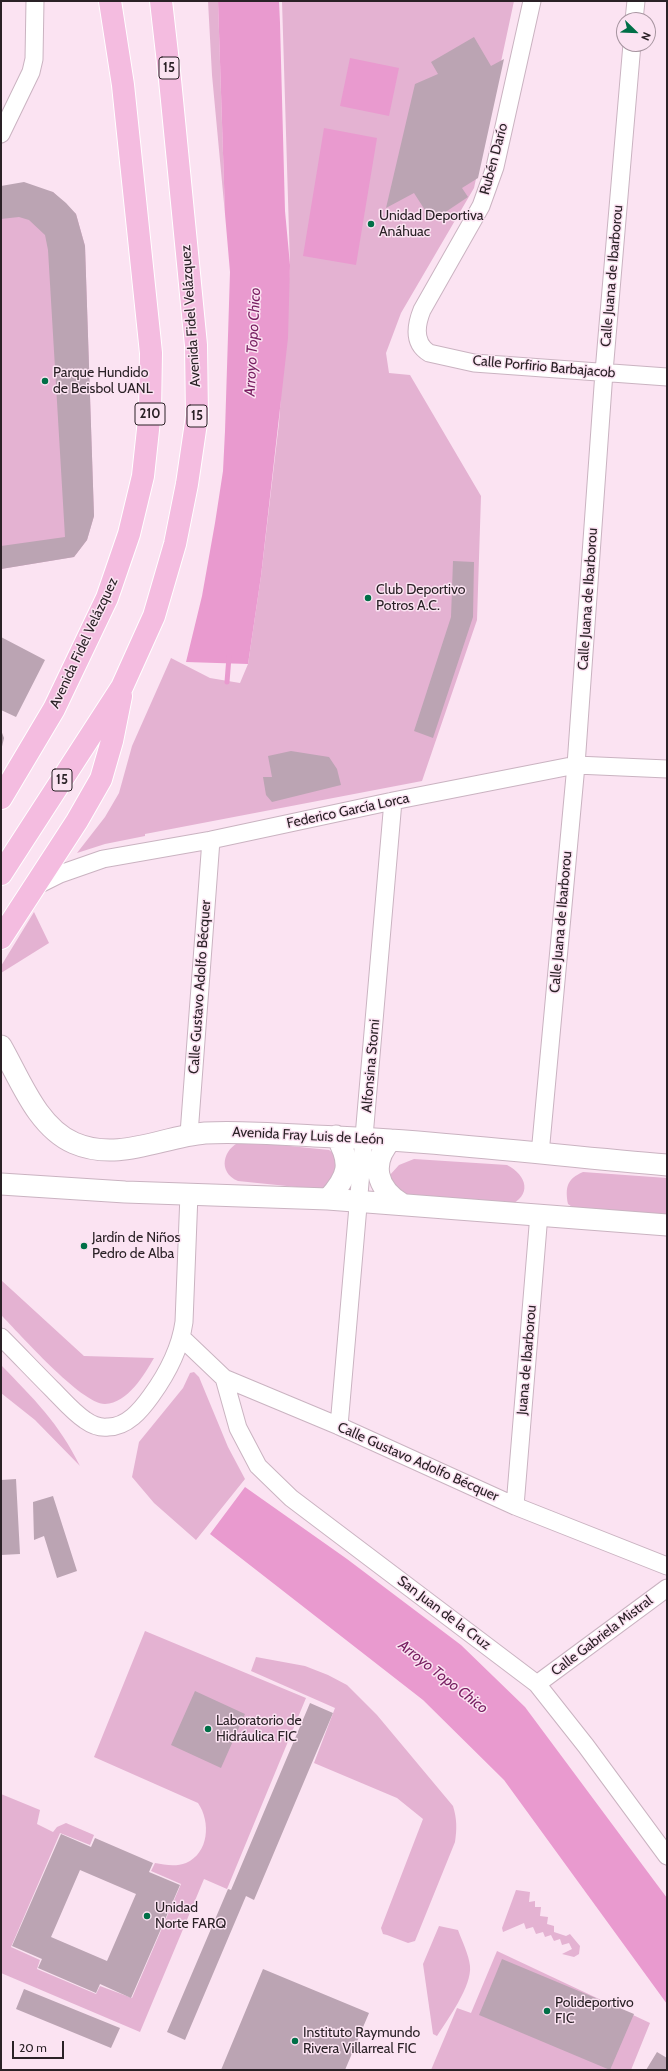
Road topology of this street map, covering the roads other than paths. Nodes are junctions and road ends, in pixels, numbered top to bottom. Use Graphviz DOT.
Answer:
graph roads {
  1 [pos="35,1"];
  2 [pos="110,1"];
  3 [pos="161,1"];
  4 [pos="532,1"];
  5 [pos="636,1"];
  6 [pos="635,12"];
  7 [pos="631,52"];
  8 [pos="1,134"];
  9 [pos="424,350"];
  10 [pos="604,372"];
  11 [pos="667,377"];
  12 [pos="122,687"];
  13 [pos="576,765"];
  14 [pos="667,769"];
  15 [pos="1,798"];
  16 [pos="393,801"];
  17 [pos="211,840"];
  18 [pos="1,874"];
  19 [pos="34,887"];
  20 [pos="1,938"];
  21 [pos="1,1046"];
  22 [pos="189,1134"];
  23 [pos="336,1136"];
  24 [pos="364,1138"];
  25 [pos="391,1140"];
  26 [pos="540,1154"];
  27 [pos="667,1165"];
  28 [pos="1,1184"];
  29 [pos="188,1194"];
  30 [pos="328,1198"];
  31 [pos="360,1201"];
  32 [pos="402,1204"];
  33 [pos="539,1214"];
  34 [pos="667,1225"];
  35 [pos="1,1337"];
  36 [pos="182,1338"];
  37 [pos="224,1378"];
  38 [pos="339,1426"];
  39 [pos="515,1506"];
  40 [pos="667,1566"];
  41 [pos="667,1588"];
  42 [pos="537,1684"];
  43 [pos="667,1856"];
  1 -- 8 [label="street"];
  2 -- 15 [label="highway, Avenida Fidel Velázquez / 210"];
  3 -- 12 [label="highway, Avenida Fidel Velázquez / 15"];
  4 -- 9 [label="street, Rubén Darío"];
  5 -- 6 [label="street"];
  7 -- 10 [label="street, Calle Juana de Ibarborou"];
  9 -- 10 [label="street, Calle Porfirio Barbajacob"];
  10 -- 11 [label="street, Calle Porfirio Barbajacob"];
  10 -- 13 [label="street, Calle Juana de Ibarborou"];
  12 -- 18 [label="highway, Avenida Fidel Velázquez / 15"];
  12 -- 19 [label="highway"];
  13 -- 14 [label="street, Federico García Lorca"];
  13 -- 16 [label="street, Federico García Lorca"];
  13 -- 26 [label="street, Calle Juana de Ibarborou"];
  16 -- 17 [label="street, Federico García Lorca"];
  16 -- 24 [label="street, Alfonsina Storni"];
  17 -- 19 [label="street, Federico García Lorca"];
  17 -- 22 [label="street, Calle Gustavo Adolfo Bécquer"];
  19 -- 20 [label="highway"];
  21 -- 22 [label="street, Avenida Fray Luis de León"];
  22 -- 23 [label="street, Avenida Fray Luis de León"];
  23 -- 24 [label="street, Avenida Fray Luis de León"];
  23 -- 30 [label="street"];
  24 -- 25 [label="street, Avenida Fray Luis de León"];
  24 -- 31 [label="street, Alfonsina Storni"];
  25 -- 26 [label="street, Avenida Fray Luis de León"];
  25 -- 32 [label="street"];
  26 -- 27 [label="street, Avenida Fray Luis de León"];
  28 -- 29 [label="street"];
  29 -- 30 [label="street"];
  29 -- 36 [label="street"];
  30 -- 31 [label="street"];
  31 -- 32 [label="street"];
  31 -- 38 [label="street, Alfonsina Storni"];
  32 -- 33 [label="street"];
  33 -- 34 [label="street"];
  33 -- 39 [label="street, Juana de Ibarborou"];
  35 -- 36 [label="street"];
  36 -- 37 [label="street, Calle Gustavo Adolfo Bécquer"];
  37 -- 38 [label="street, Calle Gustavo Adolfo Bécquer"];
  37 -- 42 [label="street, San Juan de la Cruz"];
  38 -- 39 [label="street, Calle Gustavo Adolfo Bécquer"];
  39 -- 40 [label="street, Calle Gustavo Adolfo Bécquer"];
  41 -- 42 [label="street, Calle Gabriela Mistral"];
  42 -- 43 [label="street, San Juan de la Cruz"];
}
